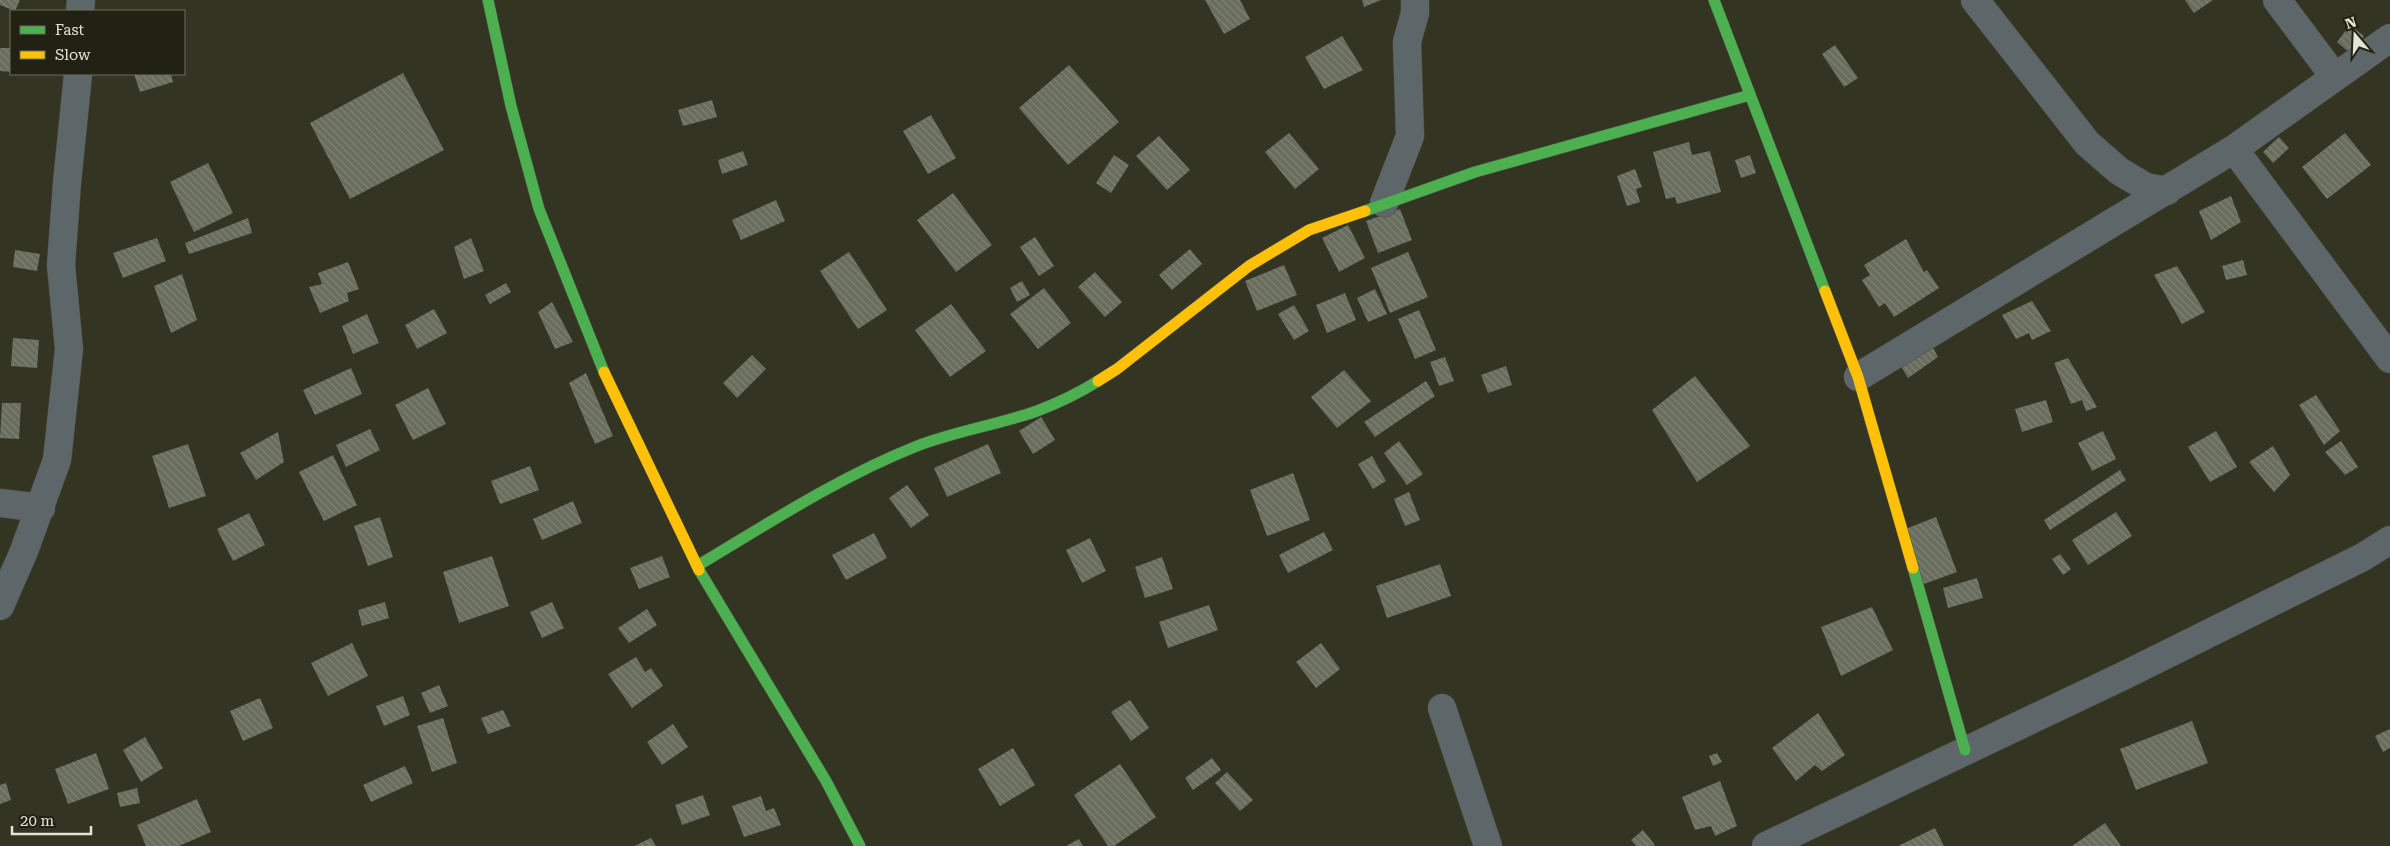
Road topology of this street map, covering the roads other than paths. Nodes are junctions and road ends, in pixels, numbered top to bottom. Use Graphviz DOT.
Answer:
graph roads {
  1 [pos="488,0"];
  2 [pos="1415,0"];
  3 [pos="1714,0"];
  4 [pos="1976,0"];
  5 [pos="2277,0"];
  6 [pos="2390,38"];
  7 [pos="78,75"];
  8 [pos="2334,76"];
  9 [pos="1750,95"];
  10 [pos="2234,149"];
  11 [pos="2167,191"];
  12 [pos="1384,203"];
  13 [pos="2390,359"];
  14 [pos="1858,377"];
  15 [pos="0,503"];
  16 [pos="41,508"];
  17 [pos="2390,540"];
  18 [pos="697,566"];
  19 [pos="0,606"];
  20 [pos="1442,708"];
  21 [pos="1965,750"];
  22 [pos="860,846"];
  23 [pos="1488,846"];
  24 [pos="1766,846"];
  1 -- 18 [label="street"];
  2 -- 12 [label="street"];
  3 -- 9 [label="street"];
  4 -- 11 [label="street"];
  5 -- 8 [label="street"];
  6 -- 8 [label="street"];
  7 -- 16 [label="street"];
  8 -- 10 [label="street"];
  9 -- 12 [label="street"];
  9 -- 14 [label="street"];
  10 -- 11 [label="street"];
  10 -- 13 [label="street"];
  11 -- 14 [label="street"];
  12 -- 18 [label="street"];
  14 -- 21 [label="street"];
  15 -- 16 [label="street"];
  16 -- 19 [label="street"];
  17 -- 21 [label="street"];
  18 -- 22 [label="street"];
  20 -- 23 [label="street"];
  21 -- 24 [label="street"];
}
